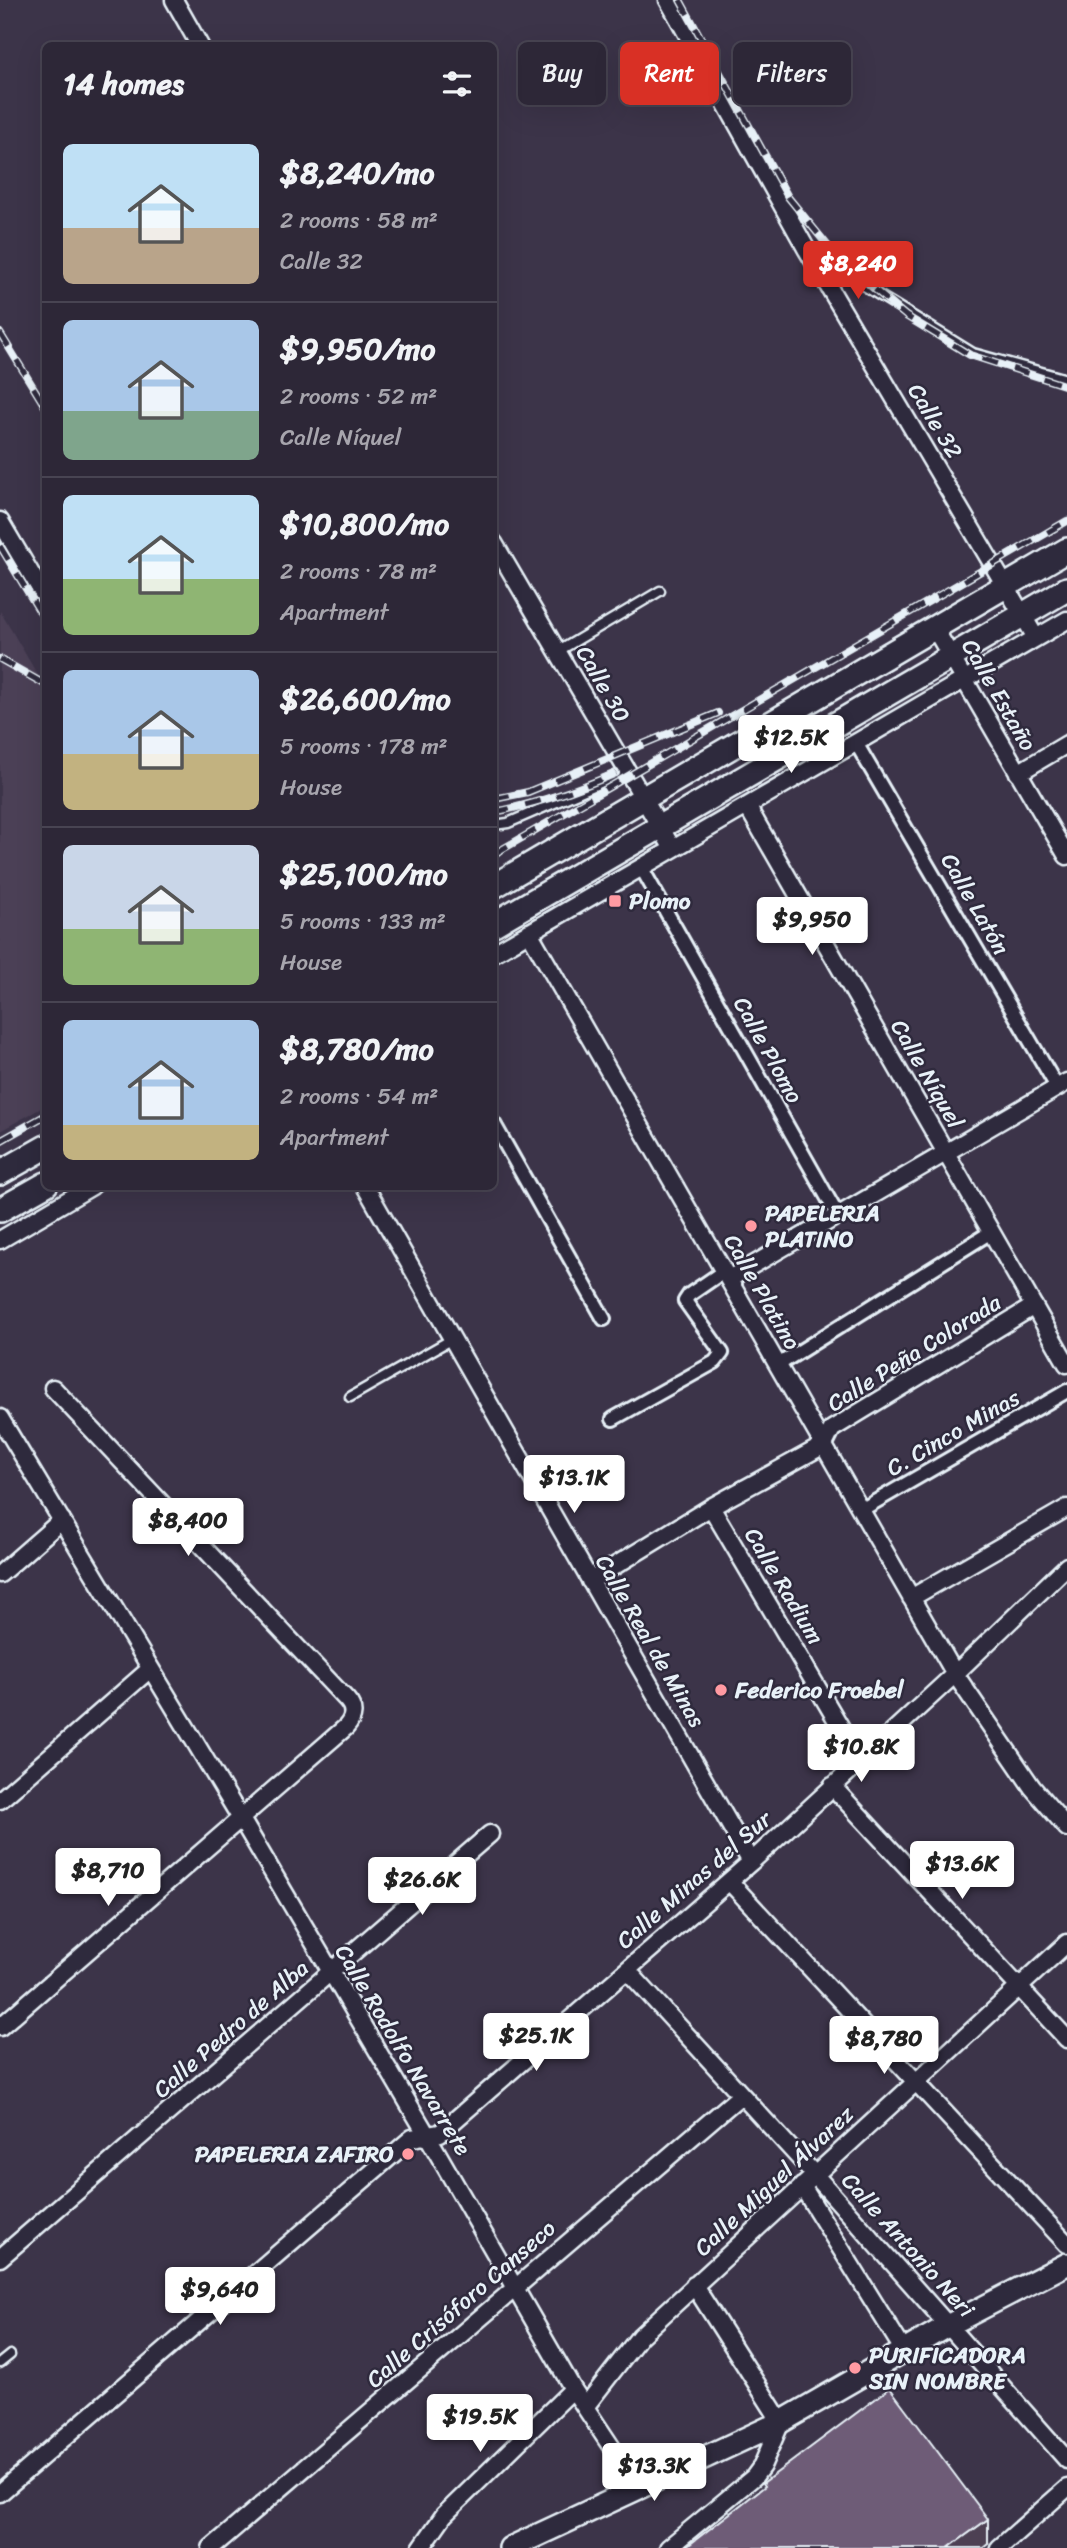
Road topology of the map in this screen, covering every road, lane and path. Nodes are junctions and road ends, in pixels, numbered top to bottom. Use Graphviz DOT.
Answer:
graph roads {
  1 [pos="174,0"];
  2 [pos="668,0"];
  3 [pos="198,42"];
  4 [pos="807,250"];
  5 [pos="1067,379"];
  6 [pos="0,521"];
  7 [pos="497,548"];
  8 [pos="1067,550"];
  9 [pos="1006,586"];
  10 [pos="1067,589"];
  11 [pos="660,591"];
  12 [pos="42,592"];
  13 [pos="1023,615"];
  14 [pos="1067,620"];
  15 [pos="934,629"];
  16 [pos="1036,638"];
  17 [pos="557,652"];
  18 [pos="951,657"];
  19 [pos="964,679"];
  20 [pos="856,743"];
  21 [pos="1067,744"];
  22 [pos="628,771"];
  23 [pos="1018,773"];
  24 [pos="644,799"];
  25 [pos="747,806"];
  26 [pos="497,825"];
  27 [pos="660,826"];
  28 [pos="673,849"];
  29 [pos="1067,856"];
  30 [pos="641,867"];
  31 [pos="497,884"];
  32 [pos="497,921"];
  33 [pos="529,932"];
  34 [pos="497,951"];
  35 [pos="1062,1085"];
  36 [pos="497,1129"];
  37 [pos="42,1149"];
  38 [pos="946,1153"];
  39 [pos="0,1173"];
  40 [pos="42,1186"];
  41 [pos="85,1190"];
  42 [pos="367,1190"];
  43 [pos="0,1210"];
  44 [pos="838,1216"];
  45 [pos="991,1231"];
  46 [pos="0,1240"];
  47 [pos="726,1275"];
  48 [pos="1034,1306"];
  49 [pos="604,1319"];
  50 [pos="452,1339"];
  51 [pos="1067,1364"];
  52 [pos="778,1365"];
  53 [pos="53,1388"];
  54 [pos="1067,1391"];
  55 [pos="350,1397"];
  56 [pos="0,1418"];
  57 [pos="613,1419"];
  58 [pos="824,1445"];
  59 [pos="711,1507"];
  60 [pos="1067,1508"];
  61 [pos="861,1510"];
  62 [pos="62,1520"];
  63 [pos="1067,1566"];
  64 [pos="0,1574"];
  65 [pos="590,1581"];
  66 [pos="911,1598"];
  67 [pos="150,1669"];
  68 [pos="955,1674"];
  69 [pos="860,1760"];
  70 [pos="832,1786"];
  71 [pos="0,1800"];
  72 [pos="240,1817"];
  73 [pos="1067,1828"];
  74 [pos="490,1834"];
  75 [pos="751,1863"];
  76 [pos="729,1881"];
  77 [pos="1067,1943"];
  78 [pos="626,1970"];
  79 [pos="331,1973"];
  80 [pos="1018,1988"];
  81 [pos="0,2026"];
  82 [pos="1067,2039"];
  83 [pos="915,2083"];
  84 [pos="741,2095"];
  85 [pos="428,2135"];
  86 [pos="815,2175"];
  87 [pos="802,2186"];
  88 [pos="1067,2244"];
  89 [pos="0,2258"];
  90 [pos="1067,2263"];
  91 [pos="694,2286"];
  92 [pos="514,2289"];
  93 [pos="949,2325"];
  94 [pos="904,2351"];
  95 [pos="10,2355"];
  96 [pos="0,2363"];
  97 [pos="573,2389"];
  98 [pos="585,2407"];
  99 [pos="781,2423"];
  100 [pos="1067,2460"];
  101 [pos="638,2487"];
  102 [pos="1067,2488"];
  103 [pos="0,2493"];
  104 [pos="211,2548"];
  105 [pos="421,2548"];
  106 [pos="510,2548"];
  107 [pos="668,2548"];
  108 [pos="999,2548"];
  1 -- 3 [label="street"];
  2 -- 4 [label="street, Calle 32"];
  4 -- 5 [label="lane, Calle 32"];
  4 -- 9 [label="street, Calle 32"];
  6 -- 12 [label="street"];
  7 -- 17 [label="street, Calle 30"];
  8 -- 9 [label="main road"];
  9 -- 13 [label="street, Calle 32"];
  9 -- 15 [label="main road"];
  10 -- 13 [label="main road"];
  11 -- 17 [label="lane"];
  13 -- 16 [label="street, Calle 32"];
  13 -- 18 [label="main road"];
  14 -- 16 [label="street"];
  15 -- 18 [label="street, Calle Estaño"];
  15 -- 24 [label="main road"];
  16 -- 19 [label="street"];
  17 -- 22 [label="street, Calle 30"];
  18 -- 19 [label="street, Calle Estaño"];
  18 -- 27 [label="main road"];
  19 -- 20 [label="street"];
  19 -- 23 [label="street, Calle Estaño"];
  20 -- 25 [label="street"];
  20 -- 35 [label="street, Calle Latón"];
  21 -- 23 [label="street"];
  22 -- 24 [label="street, Calle 30"];
  22 -- 26 [label="lane"];
  23 -- 29 [label="street, Calle Estaño"];
  24 -- 27 [label="street, Calle 30"];
  24 -- 31 [label="main road"];
  25 -- 28 [label="street"];
  25 -- 38 [label="street, Calle Níquel"];
  27 -- 28 [label="street, Calle 30"];
  27 -- 32 [label="main road"];
  28 -- 30 [label="street"];
  30 -- 33 [label="street"];
  30 -- 44 [label="street, Calle Plomo"];
  33 -- 34 [label="street"];
  33 -- 47 [label="street, Calle Platino"];
  35 -- 38 [label="street"];
  36 -- 49 [label="street"];
  37 -- 39 [label="main road"];
  38 -- 44 [label="street"];
  38 -- 45 [label="street, Calle Níquel"];
  40 -- 43 [label="main road"];
  41 -- 46 [label="street"];
  42 -- 50 [label="street, Calle Real de Minas"];
  44 -- 47 [label="street"];
  45 -- 48 [label="street, Calle Níquel"];
  45 -- 52 [label="street"];
  47 -- 52 [label="street, Calle Platino"];
  47 -- 57 [label="street"];
  48 -- 51 [label="street, Calle Níquel"];
  48 -- 58 [label="street, Calle Peña Colorada"];
  50 -- 55 [label="lane"];
  50 -- 65 [label="street, Calle Real de Minas"];
  52 -- 58 [label="street, Calle Platino"];
  53 -- 72 [label="street"];
  54 -- 61 [label="street, C. Cinco Minas"];
  56 -- 62 [label="street, Calle Rodolfo Navarrete"];
  58 -- 59 [label="street, Calle Peña Colorada"];
  58 -- 61 [label="street, Calle Platino"];
  59 -- 65 [label="street, Calle Peña Colorada"];
  59 -- 69 [label="street, Calle Radium"];
  60 -- 66 [label="street"];
  61 -- 66 [label="street, Calle Platino"];
  62 -- 64 [label="street"];
  62 -- 67 [label="street, Calle Rodolfo Navarrete"];
  63 -- 68 [label="street, Calle Minas del Sur"];
  65 -- 75 [label="street, Calle Real de Minas"];
  66 -- 68 [label="street, Calle Platino"];
  67 -- 71 [label="street"];
  67 -- 72 [label="street, Calle Rodolfo Navarrete"];
  68 -- 69 [label="street, Calle Minas del Sur"];
  68 -- 73 [label="street, Calle Platino"];
  69 -- 70 [label="street, Calle Minas del Sur"];
  70 -- 75 [label="street, Calle Minas del Sur"];
  70 -- 80 [label="street"];
  72 -- 79 [label="street, Calle Rodolfo Navarrete"];
  72 -- 81 [label="street"];
  74 -- 79 [label="street, Calle Pedro de Alba"];
  75 -- 76 [label="street, Calle Minas del Sur"];
  76 -- 78 [label="street, Calle Minas del Sur"];
  76 -- 83 [label="street"];
  77 -- 80 [label="street, Calle Miguel Álvarez"];
  78 -- 84 [label="street, Calle Antonio Neri"];
  78 -- 85 [label="street, Calle Minas del Sur"];
  79 -- 85 [label="street, Calle Rodolfo Navarrete"];
  79 -- 89 [label="street, Calle Pedro de Alba"];
  80 -- 82 [label="street"];
  80 -- 83 [label="street, Calle Miguel Álvarez"];
  83 -- 86 [label="street, Calle Miguel Álvarez"];
  83 -- 88 [label="street"];
  84 -- 86 [label="street, Calle Antonio Neri"];
  84 -- 92 [label="street, Calle Crisóforo Canseco"];
  85 -- 92 [label="street, Calle Rodolfo Navarrete"];
  85 -- 103 [label="street, Calle Minas del Sur"];
  86 -- 87 [label="street, Calle Miguel Álvarez"];
  86 -- 93 [label="street, Calle Antonio Neri"];
  87 -- 91 [label="street, Calle Miguel Álvarez"];
  87 -- 94 [label="street"];
  90 -- 93 [label="street"];
  91 -- 98 [label="street, Calle Miguel Álvarez"];
  91 -- 99 [label="street"];
  92 -- 97 [label="street, Calle Rodolfo Navarrete"];
  92 -- 104 [label="street, Calle Crisóforo Canseco"];
  93 -- 94 [label="street"];
  93 -- 100 [label="street, Calle Antonio Neri"];
  94 -- 99 [label="street"];
  95 -- 96 [label="lane"];
  97 -- 98 [label="street, Calle Rodolfo Navarrete"];
  97 -- 105 [label="street"];
  98 -- 101 [label="street, Calle Rodolfo Navarrete"];
  99 -- 101 [label="street"];
  99 -- 107 [label="street"];
  101 -- 106 [label="street"];
  102 -- 108 [label="street"];
}
